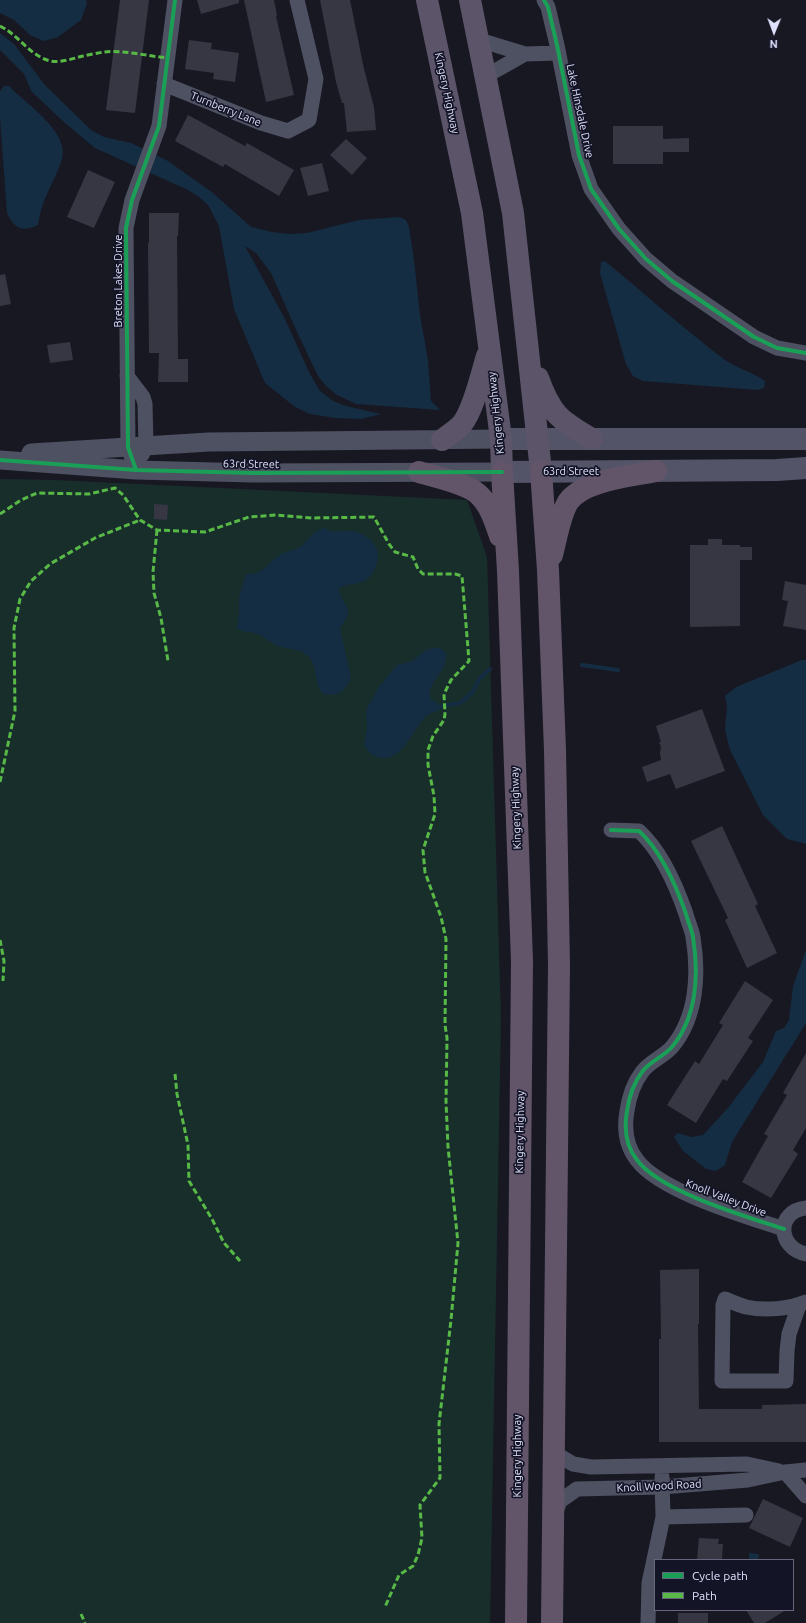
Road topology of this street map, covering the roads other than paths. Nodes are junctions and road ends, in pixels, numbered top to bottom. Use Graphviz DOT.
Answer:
graph roads {
  1 [pos="175,0"];
  2 [pos="297,0"];
  3 [pos="427,0"];
  4 [pos="470,0"];
  5 [pos="544,0"];
  6 [pos="479,40"];
  7 [pos="558,52"];
  8 [pos="525,54"];
  9 [pos="486,76"];
  10 [pos="164,84"];
  11 [pos="489,348"];
  12 [pos="528,352"];
  13 [pos="806,353"];
  14 [pos="501,439"];
  15 [pos="538,439"];
  16 [pos="592,439"];
  17 [pos="806,439"];
  18 [pos="442,440"];
  19 [pos="137,446"];
  20 [pos="0,455"];
  21 [pos="0,460"];
  22 [pos="806,468"];
  23 [pos="136,470"];
  24 [pos="540,471"];
  25 [pos="656,471"];
  26 [pos="419,472"];
  27 [pos="502,472"];
  28 [pos="507,552"];
  29 [pos="548,570"];
  30 [pos="611,830"];
  31 [pos="806,1208"];
  32 [pos="784,1229"];
  33 [pos="806,1254"];
  34 [pos="803,1303"];
  35 [pos="553,1452"];
  36 [pos="661,1466"];
  37 [pos="806,1470"];
  38 [pos="785,1472"];
  39 [pos="662,1487"];
  40 [pos="806,1496"];
  41 [pos="746,1515"];
  42 [pos="663,1517"];
  43 [pos="552,1522"];
  44 [pos="654,1559"];
  45 [pos="654,1560"];
  46 [pos="516,1623"];
  47 [pos="552,1623"];
  48 [pos="648,1623"];
  1 -- 10 [label="street, Breton Lakes Drive"];
  2 -- 10 [label="street, Turnberry Lane"];
  3 -- 11 [label="highway, Kingery Highway"];
  4 -- 6 [label="highway"];
  5 -- 7 [label="street, Lake Hinsdale Drive"];
  6 -- 8 [label="street, Lake Hinsdale Drive"];
  6 -- 9 [label="highway"];
  7 -- 8 [label="street, Lake Hinsdale Drive"];
  7 -- 13 [label="street, Lake Hinsdale Drive"];
  8 -- 9 [label="street, Lake Hinsdale Drive"];
  9 -- 12 [label="highway"];
  10 -- 19 [label="street, Breton Lakes Drive"];
  11 -- 14 [label="highway, Kingery Highway"];
  11 -- 18 [label="highway"];
  12 -- 15 [label="highway"];
  12 -- 16 [label="highway"];
  14 -- 15 [label="main road, 63rd Street"];
  14 -- 18 [label="street, 63rd Street"];
  14 -- 27 [label="highway, Kingery Highway"];
  15 -- 16 [label="main road, 63rd Street"];
  15 -- 24 [label="highway"];
  16 -- 17 [label="main road, 63rd Street"];
  18 -- 19 [label="street, 63rd Street"];
  19 -- 20 [label="street, 63rd Street"];
  19 -- 23 [label="street"];
  21 -- 23 [label="street, 63rd Street"];
  22 -- 25 [label="main road, 63rd Street"];
  23 -- 26 [label="street, 63rd Street"];
  24 -- 25 [label="main road, 63rd Street"];
  24 -- 27 [label="main road, 63rd Street"];
  24 -- 29 [label="highway"];
  25 -- 29 [label="highway"];
  26 -- 27 [label="street, 63rd Street"];
  26 -- 28 [label="highway"];
  27 -- 28 [label="highway, Kingery Highway"];
  28 -- 46 [label="highway, Kingery Highway"];
  29 -- 35 [label="highway"];
  30 -- 32 [label="street, Knoll Valley Drive"];
  31 -- 32 [label="street"];
  32 -- 33 [label="street"];
  34 -- 34 [label="street"];
  35 -- 36 [label="street, Knoll Wood Road"];
  35 -- 43 [label="highway"];
  36 -- 38 [label="street, Knoll Wood Road"];
  36 -- 39 [label="street"];
  37 -- 38 [label="street, Knoll Wood Road"];
  38 -- 39 [label="street, Knoll Wood Road"];
  38 -- 40 [label="street"];
  39 -- 42 [label="street"];
  39 -- 43 [label="street, Knoll Wood Road"];
  41 -- 42 [label="street"];
  42 -- 44 [label="street"];
  43 -- 47 [label="highway"];
  45 -- 48 [label="street"];
}
